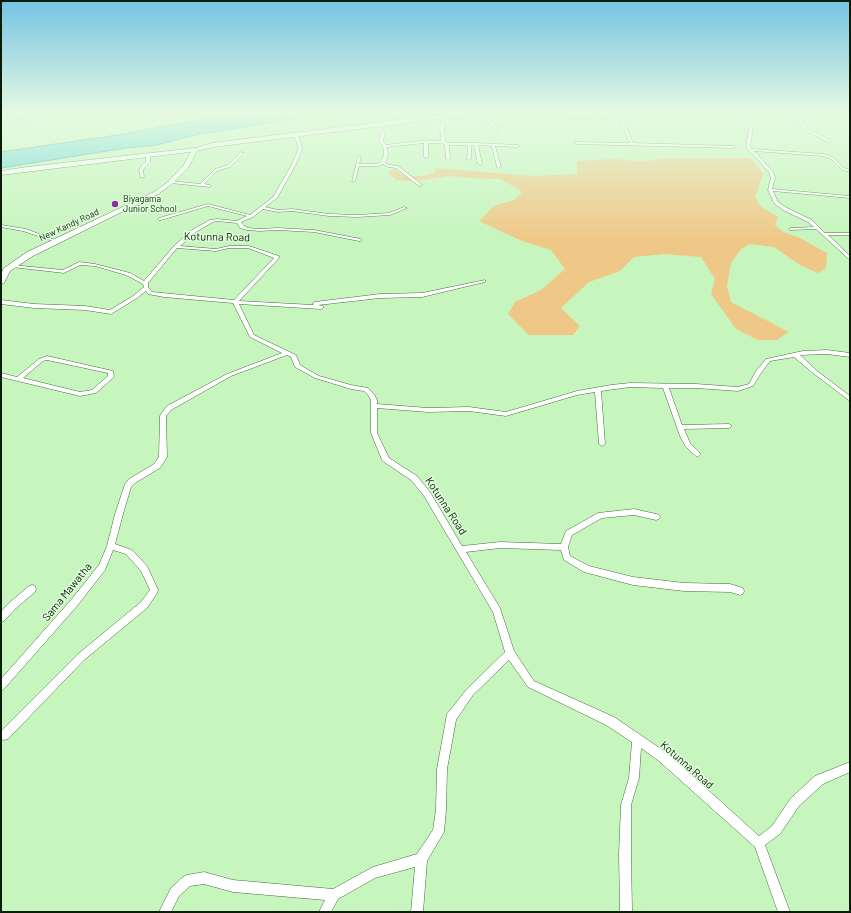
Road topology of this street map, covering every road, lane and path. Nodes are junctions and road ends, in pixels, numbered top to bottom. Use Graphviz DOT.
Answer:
graph roads {
  1 [pos="148,155"];
  2 [pos="152,155"];
  3 [pos="193,155"];
  4 [pos="240,155"];
  5 [pos="298,155"];
  6 [pos="386,155"];
  7 [pos="448,155"];
  8 [pos="469,155"];
  9 [pos="478,155"];
  10 [pos="495,155"];
  11 [pos="755,155"];
  12 [pos="818,155"];
  13 [pos="360,157"];
  14 [pos="448,159"];
  15 [pos="469,159"];
  16 [pos="383,163"];
  17 [pos="480,164"];
  18 [pos="358,165"];
  19 [pos="498,167"];
  20 [pos="850,171"];
  21 [pos="1,173"];
  22 [pos="142,177"];
  23 [pos="352,181"];
  24 [pos="171,182"];
  25 [pos="201,185"];
  26 [pos="420,185"];
  27 [pos="209,186"];
  28 [pos="770,190"];
  29 [pos="850,197"];
  30 [pos="263,208"];
  31 [pos="405,208"];
  32 [pos="251,216"];
  33 [pos="161,218"];
  34 [pos="238,222"];
  35 [pos="1,226"];
  36 [pos="817,228"];
  37 [pos="792,229"];
  38 [pos="823,234"];
  39 [pos="850,234"];
  40 [pos="359,240"];
  41 [pos="56,241"];
  42 [pos="176,247"];
  43 [pos="850,259"];
  44 [pos="12,266"];
  45 [pos="1,281"];
  46 [pos="483,281"];
  47 [pos="146,285"];
  48 [pos="1,302"];
  49 [pos="235,302"];
  50 [pos="282,305"];
  51 [pos="321,307"];
  52 [pos="287,353"];
  53 [pos="796,355"];
  54 [pos="850,355"];
  55 [pos="1,374"];
  56 [pos="18,379"];
  57 [pos="666,387"];
  58 [pos="598,390"];
  59 [pos="850,399"];
  60 [pos="374,406"];
  61 [pos="729,426"];
  62 [pos="680,427"];
  63 [pos="602,444"];
  64 [pos="698,454"];
  65 [pos="656,517"];
  66 [pos="111,546"];
  67 [pos="564,547"];
  68 [pos="461,549"];
  69 [pos="32,589"];
  70 [pos="740,591"];
  71 [pos="1,618"];
  72 [pos="510,653"];
  73 [pos="1,686"];
  74 [pos="4,735"];
  75 [pos="637,739"];
  76 [pos="850,767"];
  77 [pos="759,843"];
  78 [pos="420,859"];
  79 [pos="334,895"];
  80 [pos="165,912"];
  81 [pos="325,912"];
  82 [pos="417,912"];
  83 [pos="626,912"];
  84 [pos="784,912"];
  1 -- 2 [label="main road"];
  1 -- 21 [label="main road"];
  1 -- 22 [label="street"];
  3 -- 24 [label="main road, New Kandy Road"];
  4 -- 25 [label="street"];
  5 -- 30 [label="street, Kotunna Road"];
  6 -- 16 [label="street"];
  7 -- 14 [label="street"];
  8 -- 15 [label="street"];
  9 -- 17 [label="street"];
  10 -- 19 [label="street"];
  11 -- 28 [label="street"];
  12 -- 20 [label="street"];
  13 -- 18 [label="street"];
  16 -- 18 [label="street"];
  16 -- 26 [label="street"];
  18 -- 23 [label="street"];
  24 -- 25 [label="street"];
  24 -- 41 [label="main road, New Kandy Road"];
  25 -- 27 [label="street"];
  28 -- 29 [label="street"];
  28 -- 36 [label="street"];
  30 -- 31 [label="street"];
  30 -- 32 [label="street, Kotunna Road"];
  32 -- 33 [label="street"];
  32 -- 34 [label="street, Kotunna Road"];
  34 -- 40 [label="street"];
  34 -- 42 [label="street, Kotunna Road"];
  35 -- 41 [label="street"];
  36 -- 37 [label="street"];
  36 -- 38 [label="street"];
  38 -- 39 [label="street"];
  38 -- 43 [label="street"];
  41 -- 44 [label="main road, New Kandy Road"];
  42 -- 47 [label="street"];
  42 -- 49 [label="street, Kotunna Road"];
  44 -- 45 [label="main road, New Kandy Road"];
  44 -- 47 [label="street"];
  46 -- 50 [label="street"];
  47 -- 48 [label="street"];
  47 -- 49 [label="street"];
  49 -- 50 [label="street"];
  49 -- 52 [label="street, Kotunna Road"];
  50 -- 51 [label="street"];
  52 -- 60 [label="street, Kotunna Road"];
  52 -- 66 [label="street, Sama Mawatha"];
  53 -- 54 [label="street"];
  53 -- 57 [label="street"];
  53 -- 59 [label="street"];
  55 -- 56 [label="street"];
  56 -- 56 [label="street"];
  57 -- 58 [label="street"];
  57 -- 62 [label="street"];
  58 -- 60 [label="street"];
  58 -- 63 [label="street"];
  60 -- 68 [label="street, Kotunna Road"];
  61 -- 62 [label="street"];
  62 -- 64 [label="street"];
  65 -- 67 [label="street"];
  66 -- 73 [label="street, Sama Mawatha"];
  66 -- 74 [label="street"];
  67 -- 68 [label="street"];
  67 -- 70 [label="street"];
  68 -- 72 [label="street, Kotunna Road"];
  69 -- 71 [label="street"];
  72 -- 75 [label="street, Kotunna Road"];
  72 -- 78 [label="street"];
  75 -- 77 [label="street, Kotunna Road"];
  75 -- 83 [label="street"];
  76 -- 77 [label="street"];
  77 -- 84 [label="street, Kotunna Road"];
  78 -- 79 [label="street"];
  78 -- 82 [label="street"];
  79 -- 80 [label="street"];
  79 -- 81 [label="street"];
}
